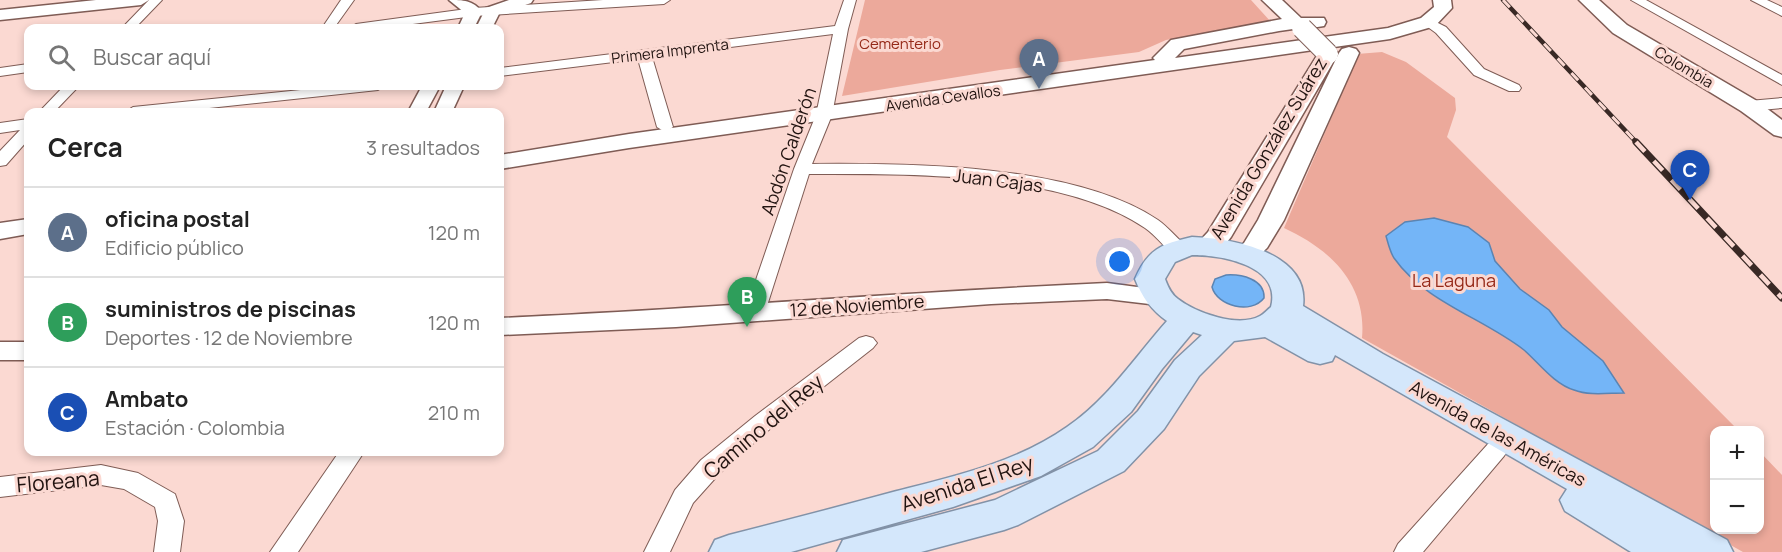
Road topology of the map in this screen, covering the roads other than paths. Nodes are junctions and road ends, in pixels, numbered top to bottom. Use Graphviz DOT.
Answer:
graph roads {
  1 [pos="141,0"];
  2 [pos="156,0"];
  3 [pos="348,0"];
  4 [pos="457,0"];
  5 [pos="525,0"];
  6 [pos="664,0"];
  7 [pos="850,0"];
  8 [pos="1271,0"];
  9 [pos="1294,0"];
  10 [pos="1424,0"];
  11 [pos="1442,0"];
  12 [pos="1588,0"];
  13 [pos="1613,0"];
  14 [pos="1636,0"];
  15 [pos="1757,0"];
  16 [pos="492,11"];
  17 [pos="474,12"];
  18 [pos="1782,12"];
  19 [pos="0,15"];
  20 [pos="1428,22"];
  21 [pos="132,24"];
  22 [pos="331,24"];
  23 [pos="432,24"];
  24 [pos="468,24"];
  25 [pos="486,24"];
  26 [pos="1309,25"];
  27 [pos="841,29"];
  28 [pos="644,55"];
  29 [pos="1163,58"];
  30 [pos="1336,59"];
  31 [pos="24,69"];
  32 [pos="0,72"];
  33 [pos="504,72"];
  34 [pos="1782,81"];
  35 [pos="1514,88"];
  36 [pos="68,90"];
  37 [pos="302,90"];
  38 [pos="429,90"];
  39 [pos="452,90"];
  40 [pos="283,91"];
  41 [pos="1779,105"];
  42 [pos="1749,106"];
  43 [pos="50,108"];
  44 [pos="162,108"];
  45 [pos="270,108"];
  46 [pos="419,108"];
  47 [pos="445,108"];
  48 [pos="825,110"];
  49 [pos="24,125"];
  50 [pos="665,127"];
  51 [pos="0,128"];
  52 [pos="1782,130"];
  53 [pos="24,134"];
  54 [pos="504,151"];
  55 [pos="0,161"];
  56 [pos="504,161"];
  57 [pos="802,169"];
  58 [pos="24,218"];
  59 [pos="0,222"];
  60 [pos="24,228"];
  61 [pos="0,231"];
  62 [pos="1208,246"];
  63 [pos="1178,249"];
  64 [pos="1245,254"];
  65 [pos="1154,288"];
  66 [pos="755,312"];
  67 [pos="1277,317"];
  68 [pos="1187,319"];
  69 [pos="504,327"];
  70 [pos="1227,330"];
  71 [pos="866,343"];
  72 [pos="0,351"];
  73 [pos="24,351"];
  74 [pos="1496,450"];
  75 [pos="349,456"];
  76 [pos="0,486"];
  77 [pos="166,552"];
  78 [pos="283,552"];
  79 [pos="657,552"];
  80 [pos="729,552"];
  81 [pos="857,552"];
  82 [pos="1407,552"];
  83 [pos="1665,552"];
  84 [pos="1713,552"];
  1 -- 19 [label="street"];
  2 -- 21 [label="street"];
  3 -- 22 [label="street"];
  4 -- 17 [label="street"];
  5 -- 16 [label="street"];
  6 -- 16 [label="street"];
  7 -- 27 [label="street, Abdón Calderón"];
  8 -- 26 [label="main road, Avenida González Suárez"];
  9 -- 26 [label="main road, Avenida González Suárez"];
  10 -- 29 [label="main road, Avenida Cevallos"];
  11 -- 20 [label="main road"];
  12 -- 42 [label="main road, Colombia"];
  13 -- 41 [label="main road, Colombia"];
  14 -- 34 [label="street"];
  15 -- 18 [label="street"];
  16 -- 17 [label="street"];
  16 -- 25 [label="street"];
  17 -- 23 [label="street"];
  17 -- 24 [label="street"];
  20 -- 35 [label="street"];
  20 -- 48 [label="main road, Avenida Cevallos"];
  26 -- 29 [label="main road"];
  26 -- 30 [label="main road, Avenida González Suárez, bridge"];
  27 -- 28 [label="street, Primera Imprenta"];
  27 -- 48 [label="street, Abdón Calderón"];
  28 -- 33 [label="street, Primera Imprenta"];
  28 -- 50 [label="street"];
  29 -- 48 [label="main road, Avenida Cevallos"];
  30 -- 62 [label="main road, Avenida González Suárez"];
  30 -- 64 [label="main road, Avenida González Suárez"];
  31 -- 32 [label="street"];
  36 -- 43 [label="street"];
  37 -- 40 [label="street"];
  38 -- 46 [label="street"];
  39 -- 47 [label="street"];
  40 -- 44 [label="street"];
  40 -- 45 [label="street"];
  41 -- 42 [label="street"];
  42 -- 52 [label="main road, Colombia"];
  48 -- 50 [label="main road, Avenida Cevallos"];
  48 -- 56 [label="main road, Avenida Cevallos"];
  48 -- 57 [label="street, Abdón Calderón"];
  49 -- 51 [label="street"];
  50 -- 54 [label="main road, Avenida Cevallos"];
  53 -- 55 [label="street"];
  57 -- 63 [label="street, Juan Cajas"];
  57 -- 66 [label="street, Abdón Calderón"];
  58 -- 59 [label="main road"];
  60 -- 61 [label="main road"];
  62 -- 63 [label="main road"];
  62 -- 64 [label="main road"];
  63 -- 65 [label="main road"];
  64 -- 67 [label="main road"];
  65 -- 66 [label="street, 12 de Noviembre"];
  65 -- 68 [label="main road"];
  66 -- 69 [label="street, 12 de Noviembre"];
  67 -- 70 [label="main road"];
  67 -- 74 [label="main road, Avenida de las Américas"];
  67 -- 84 [label="main road, Avenida de las Américas"];
  68 -- 70 [label="main road"];
  68 -- 80 [label="main road, Avenida El Rey"];
  70 -- 81 [label="main road, Avenida El Rey"];
  71 -- 79 [label="street, Camino del Rey"];
  72 -- 73 [label="street"];
  74 -- 82 [label="street"];
  74 -- 83 [label="main road, Avenida de las Américas"];
  75 -- 78 [label="street"];
  76 -- 77 [label="street, Floreana"];
}
